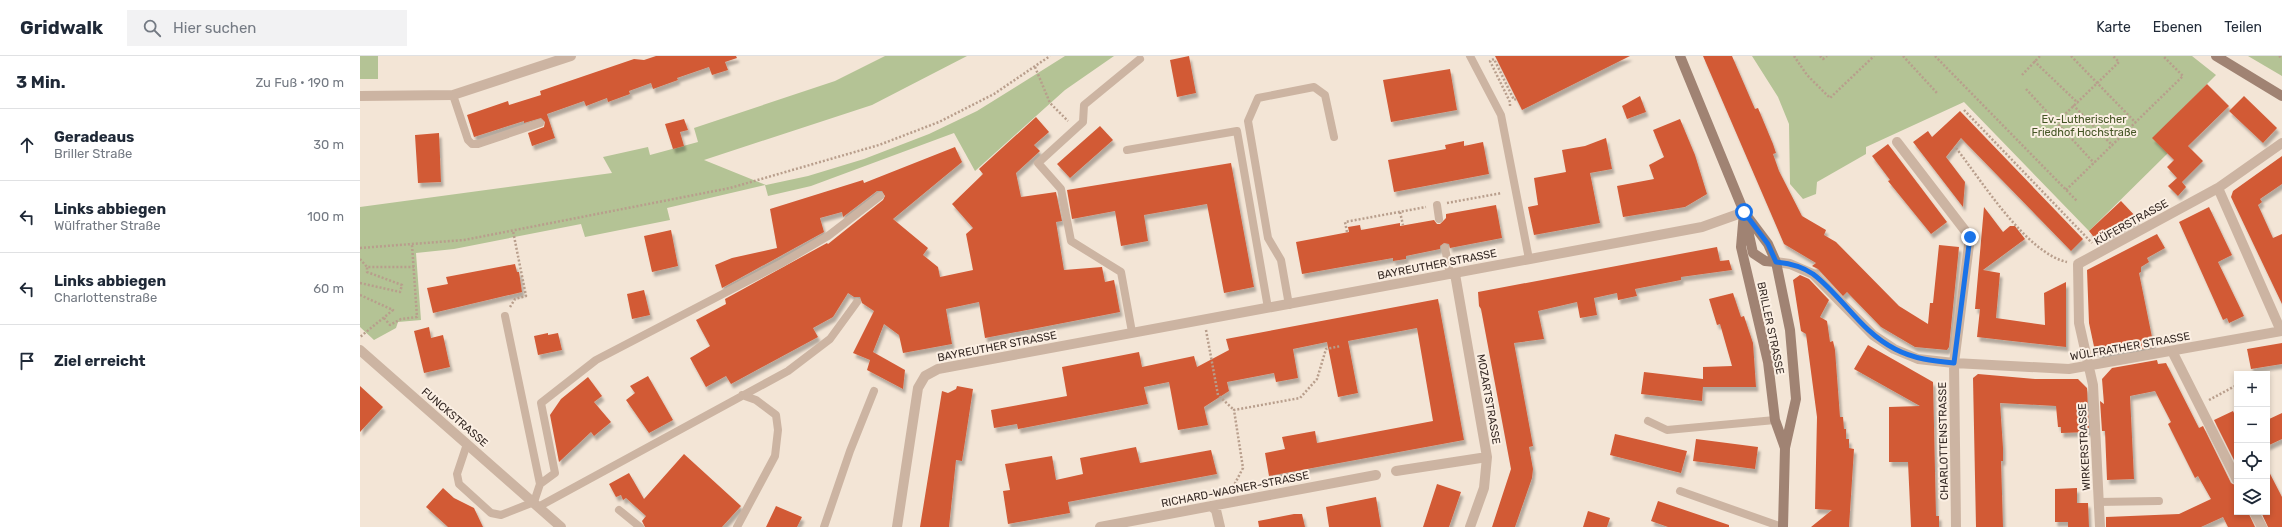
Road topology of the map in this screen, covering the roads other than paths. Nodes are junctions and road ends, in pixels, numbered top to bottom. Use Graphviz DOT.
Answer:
graph roads {
  1 [pos="572,56"];
  2 [pos="1470,56"];
  3 [pos="1680,56"];
  4 [pos="2216,56"];
  5 [pos="1140,60"];
  6 [pos="453,95"];
  7 [pos="360,96"];
  8 [pos="2282,96"];
  9 [pos="540,123"];
  10 [pos="1334,136"];
  11 [pos="1897,142"];
  12 [pos="2282,143"];
  13 [pos="1127,150"];
  14 [pos="2218,188"];
  15 [pos="880,196"];
  16 [pos="1437,205"];
  17 [pos="1744,212"];
  18 [pos="1439,219"];
  19 [pos="1445,248"];
  20 [pos="1529,259"];
  21 [pos="1776,262"];
  22 [pos="1453,274"];
  23 [pos="857,302"];
  24 [pos="1289,305"];
  25 [pos="1268,308"];
  26 [pos="505,316"];
  27 [pos="2282,331"];
  28 [pos="1132,332"];
  29 [pos="360,350"];
  30 [pos="2172,351"];
  31 [pos="1954,363"];
  32 [pos="2089,367"];
  33 [pos="874,391"];
  34 [pos="742,395"];
  35 [pos="1775,420"];
  36 [pos="1648,421"];
  37 [pos="467,444"];
  38 [pos="1785,448"];
  39 [pos="1487,457"];
  40 [pos="1396,471"];
  41 [pos="1376,476"];
  42 [pos="2236,479"];
  43 [pos="540,484"];
  44 [pos="1680,491"];
  45 [pos="2159,501"];
  46 [pos="2098,502"];
  47 [pos="536,504"];
  48 [pos="1211,506"];
  49 [pos="619,510"];
  50 [pos="2256,515"];
  51 [pos="561,527"];
  52 [pos="640,527"];
  53 [pos="737,527"];
  54 [pos="824,527"];
  55 [pos="898,527"];
  56 [pos="1100,527"];
  57 [pos="1220,527"];
  58 [pos="1470,527"];
  59 [pos="1782,527"];
  60 [pos="1956,527"];
  61 [pos="2100,527"];
  62 [pos="2262,527"];
  1 -- 6 [label="street"];
  2 -- 20 [label="lane"];
  3 -- 17 [label="main road, BRILLER STRASSE"];
  4 -- 8 [label="main road"];
  5 -- 28 [label="lane"];
  6 -- 7 [label="street"];
  6 -- 9 [label="lane"];
  10 -- 24 [label="lane"];
  11 -- 31 [label="street, CHARLOTTENSTRASSE"];
  12 -- 14 [label="street, KÜFERSTRASSE"];
  13 -- 25 [label="lane"];
  14 -- 27 [label="street"];
  14 -- 32 [label="street, KÜFERSTRASSE"];
  15 -- 43 [label="lane"];
  16 -- 18 [label="lane"];
  17 -- 20 [label="street, BAYREUTHER STRASSE"];
  17 -- 21 [label="main road, BRILLER STRASSE"];
  17 -- 21 [label="main road"];
  17 -- 35 [label="main road, BRILLER STRASSE"];
  19 -- 22 [label="lane"];
  20 -- 22 [label="street, BAYREUTHER STRASSE"];
  21 -- 31 [label="street, WÜLFRATHER STRASSE"];
  21 -- 38 [label="main road, BRILLER STRASSE"];
  22 -- 24 [label="street, BAYREUTHER STRASSE"];
  22 -- 39 [label="street, MOZARTSTRASSE"];
  23 -- 34 [label="lane"];
  24 -- 25 [label="street, BAYREUTHER STRASSE"];
  25 -- 28 [label="street, BAYREUTHER STRASSE"];
  26 -- 43 [label="lane"];
  27 -- 30 [label="street, WÜLFRATHER STRASSE"];
  28 -- 55 [label="street, BAYREUTHER STRASSE"];
  29 -- 37 [label="street, FUNCKSTRASSE"];
  30 -- 32 [label="street, WÜLFRATHER STRASSE"];
  30 -- 42 [label="street"];
  31 -- 32 [label="street, WÜLFRATHER STRASSE"];
  31 -- 60 [label="street, CHARLOTTENSTRASSE"];
  32 -- 46 [label="street, WIRKERSTRASSE"];
  33 -- 54 [label="lane"];
  34 -- 47 [label="lane"];
  34 -- 53 [label="lane"];
  35 -- 36 [label="lane"];
  35 -- 38 [label="main road, BRILLER STRASSE"];
  37 -- 47 [label="street, FUNCKSTRASSE"];
  37 -- 47 [label="lane"];
  38 -- 59 [label="main road, BRILLER STRASSE"];
  39 -- 40 [label="street"];
  39 -- 58 [label="street, MOZARTSTRASSE"];
  41 -- 48 [label="street, RICHARD-WAGNER-STRASSE"];
  43 -- 47 [label="lane"];
  44 -- 59 [label="lane"];
  45 -- 46 [label="lane"];
  46 -- 61 [label="street, WIRKERSTRASSE"];
  47 -- 51 [label="street, FUNCKSTRASSE"];
  48 -- 56 [label="street, RICHARD-WAGNER-STRASSE"];
  48 -- 57 [label="street"];
  49 -- 52 [label="lane"];
  50 -- 62 [label="street"];
}
